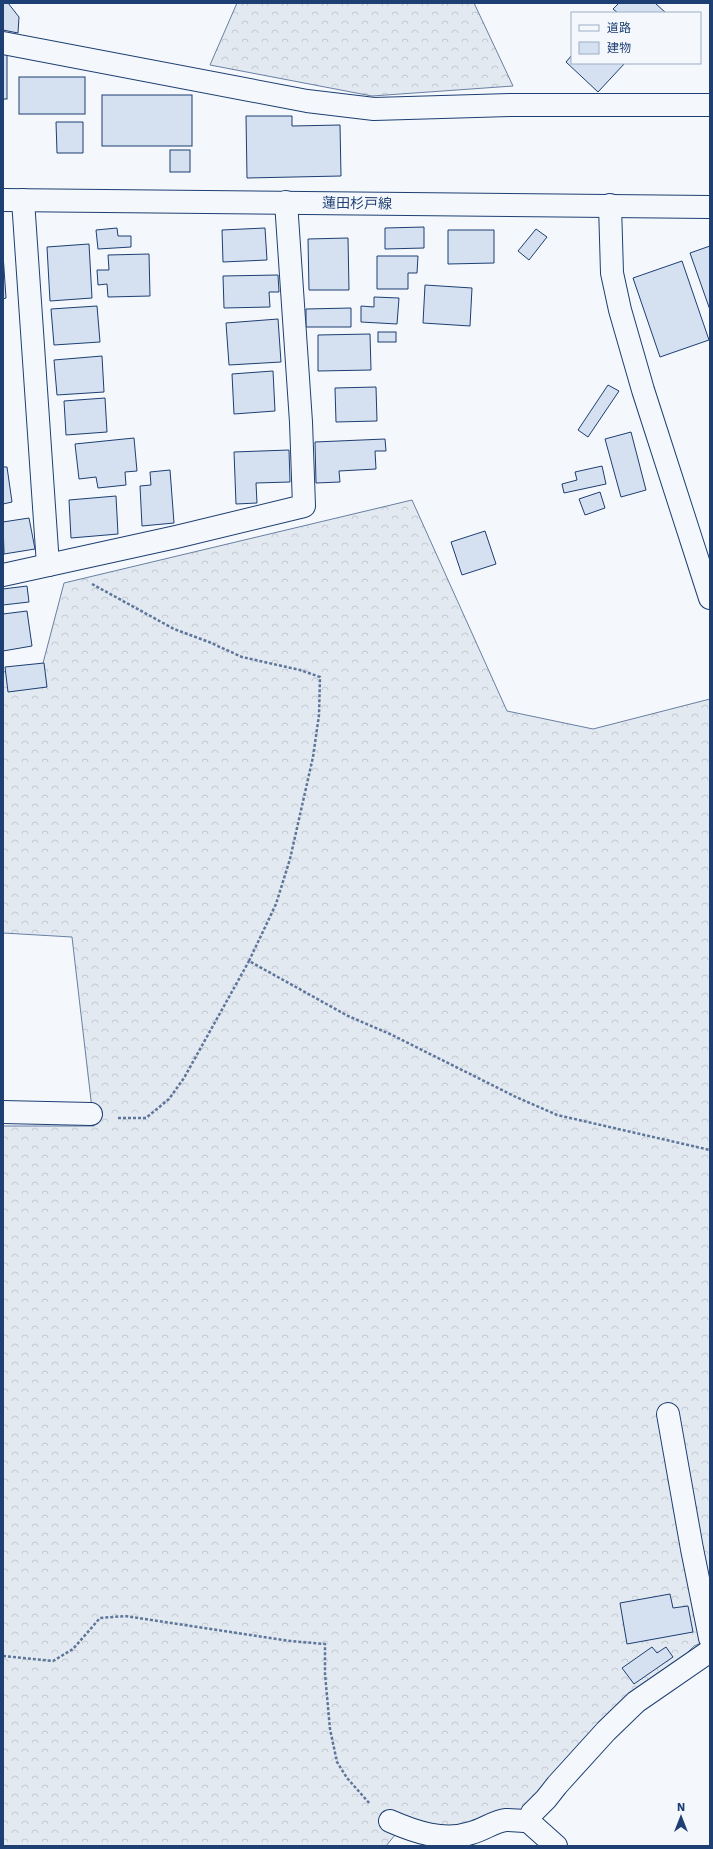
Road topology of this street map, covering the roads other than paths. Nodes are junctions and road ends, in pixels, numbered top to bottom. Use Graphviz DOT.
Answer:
graph roads {
  1 [pos="3,43"];
  2 [pos="710,105"];
  3 [pos="13,200"];
  4 [pos="286,202"];
  5 [pos="610,205"];
  6 [pos="710,207"];
  7 [pos="48,565"];
  8 [pos="3,575"];
  9 [pos="710,598"];
  10 [pos="3,1112"];
  11 [pos="90,1114"];
  12 [pos="668,1414"];
  13 [pos="710,1638"];
  14 [pos="710,1650"];
  15 [pos="390,1821"];
  16 [pos="528,1821"];
  17 [pos="556,1846"];
  1 -- 2 [label="street"];
  3 -- 4 [label="street, 蓮田杉戸線"];
  3 -- 7 [label="street"];
  4 -- 5 [label="street, 蓮田杉戸線"];
  4 -- 7 [label="street"];
  5 -- 6 [label="street, 蓮田杉戸線"];
  5 -- 9 [label="street"];
  7 -- 8 [label="street"];
  10 -- 11 [label="street"];
  12 -- 13 [label="street"];
  14 -- 16 [label="street"];
  15 -- 16 [label="street"];
  16 -- 17 [label="street"];
}
